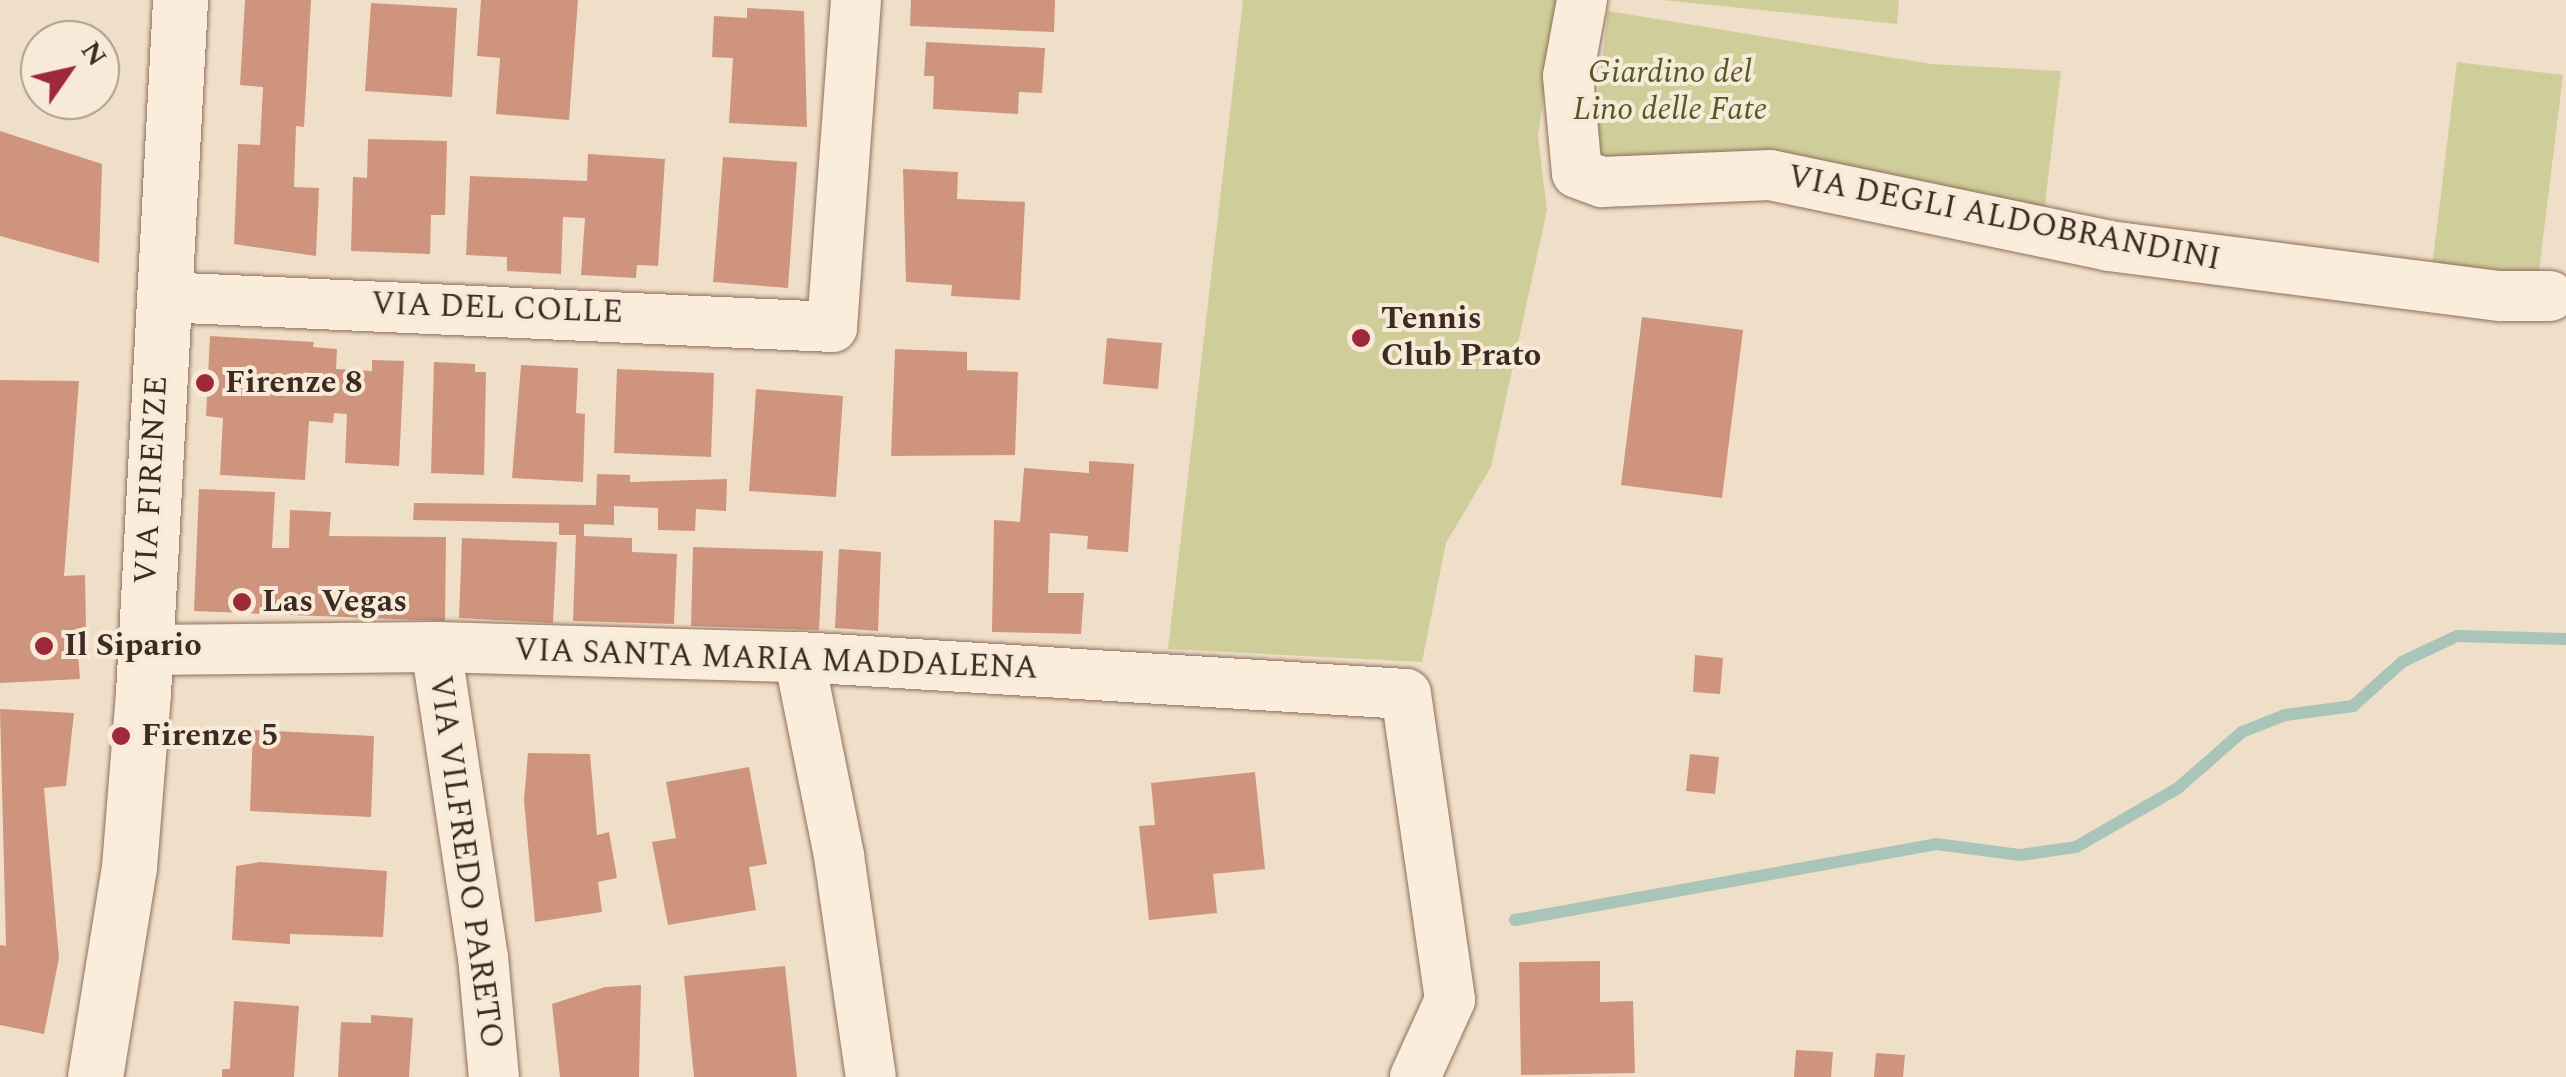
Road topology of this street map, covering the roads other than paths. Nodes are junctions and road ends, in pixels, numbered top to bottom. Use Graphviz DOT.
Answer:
graph roads {
  1 [pos="180,0"];
  2 [pos="856,0"];
  3 [pos="1582,0"];
  4 [pos="2550,296"];
  5 [pos="162,297"];
  6 [pos="436,647"];
  7 [pos="146,650"];
  8 [pos="799,657"];
  9 [pos="95,1077"];
  10 [pos="494,1077"];
  11 [pos="871,1077"];
  12 [pos="1414,1077"];
  1 -- 5 [label="main road, VIA FIRENZE"];
  2 -- 5 [label="street, VIA DEL COLLE"];
  3 -- 4 [label="street, VIA DEGLI ALDOBRANDINI"];
  5 -- 7 [label="main road, VIA FIRENZE"];
  6 -- 7 [label="street, VIA SANTA MARIA MADDALENA"];
  6 -- 8 [label="street, VIA SANTA MARIA MADDALENA"];
  6 -- 10 [label="street, VIA VILFREDO PARETO"];
  7 -- 9 [label="main road, VIA FIRENZE"];
  8 -- 11 [label="street"];
  8 -- 12 [label="street, VIA SANTA MARIA MADDALENA"];
}
